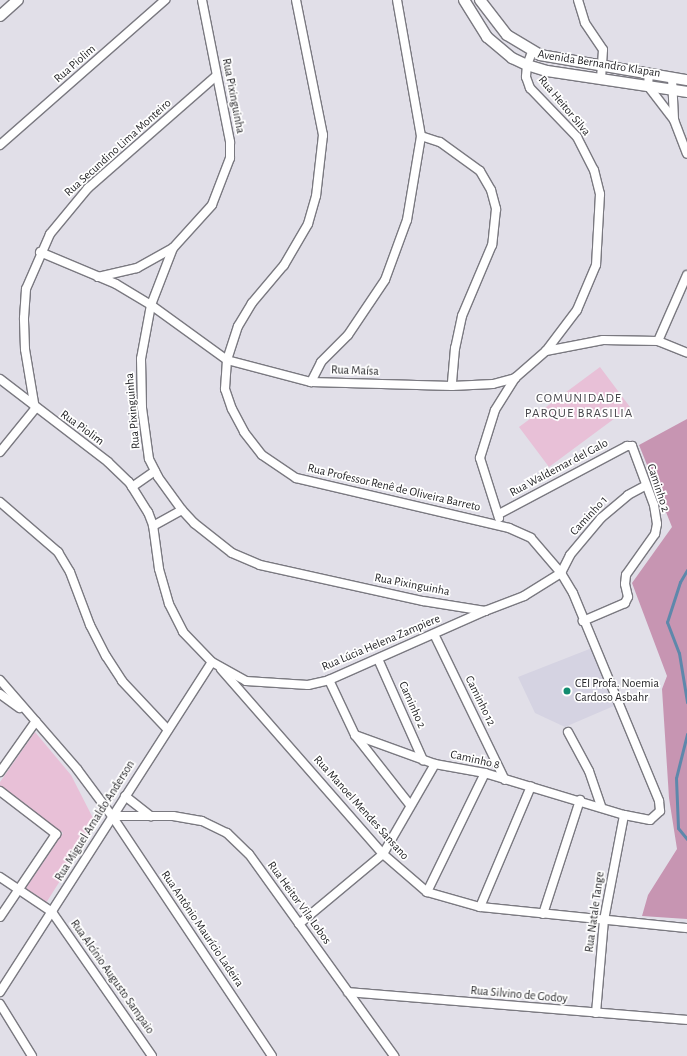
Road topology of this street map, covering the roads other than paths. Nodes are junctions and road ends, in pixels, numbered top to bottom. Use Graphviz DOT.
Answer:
graph roads {
  1 [pos="18,0"];
  2 [pos="165,0"];
  3 [pos="202,0"];
  4 [pos="296,0"];
  5 [pos="397,0"];
  6 [pos="464,0"];
  7 [pos="480,0"];
  8 [pos="578,0"];
  9 [pos="0,16"];
  10 [pos="532,52"];
  11 [pos="527,65"];
  12 [pos="603,67"];
  13 [pos="649,74"];
  14 [pos="216,76"];
  15 [pos="672,78"];
  16 [pos="601,79"];
  17 [pos="687,80"];
  18 [pos="648,86"];
  19 [pos="671,89"];
  20 [pos="687,92"];
  21 [pos="674,120"];
  22 [pos="421,136"];
  23 [pos="0,145"];
  24 [pos="687,154"];
  25 [pos="173,248"];
  26 [pos="40,252"];
  27 [pos="687,275"];
  28 [pos="98,277"];
  29 [pos="151,305"];
  30 [pos="658,340"];
  31 [pos="546,351"];
  32 [pos="687,352"];
  33 [pos="227,360"];
  34 [pos="515,378"];
  35 [pos="0,380"];
  36 [pos="311,382"];
  37 [pos="452,386"];
  38 [pos="35,409"];
  39 [pos="632,446"];
  40 [pos="0,452"];
  41 [pos="155,471"];
  42 [pos="645,486"];
  43 [pos="132,487"];
  44 [pos="0,502"];
  45 [pos="143,503"];
  46 [pos="182,510"];
  47 [pos="499,514"];
  48 [pos="153,526"];
  49 [pos="498,526"];
  50 [pos="561,572"];
  51 [pos="485,611"];
  52 [pos="583,621"];
  53 [pos="434,634"];
  54 [pos="378,659"];
  55 [pos="215,664"];
  56 [pos="0,680"];
  57 [pos="329,680"];
  58 [pos="0,694"];
  59 [pos="29,715"];
  60 [pos="36,721"];
  61 [pos="168,730"];
  62 [pos="568,732"];
  63 [pos="355,734"];
  64 [pos="423,760"];
  65 [pos="435,764"];
  66 [pos="0,772"];
  67 [pos="485,773"];
  68 [pos="505,780"];
  69 [pos="531,786"];
  70 [pos="0,792"];
  71 [pos="125,796"];
  72 [pos="580,800"];
  73 [pos="410,805"];
  74 [pos="601,806"];
  75 [pos="624,815"];
  76 [pos="112,816"];
  77 [pos="150,816"];
  78 [pos="650,820"];
  79 [pos="383,854"];
  80 [pos="0,877"];
  81 [pos="19,890"];
  82 [pos="427,892"];
  83 [pos="480,907"];
  84 [pos="52,912"];
  85 [pos="542,914"];
  86 [pos="0,917"];
  87 [pos="604,920"];
  88 [pos="300,924"];
  89 [pos="687,928"];
  90 [pos="0,992"];
  91 [pos="348,992"];
  92 [pos="0,1004"];
  93 [pos="596,1013"];
  94 [pos="687,1020"];
  95 [pos="391,1055"];
  96 [pos="32,1056"];
  97 [pos="152,1056"];
  98 [pos="272,1056"];
  1 -- 9 [label="street"];
  2 -- 23 [label="street, Rua Piolim"];
  3 -- 14 [label="street, Rua Pixinguinha"];
  4 -- 33 [label="street, Rua Professor Renê de Oliveira Barreto"];
  5 -- 22 [label="street"];
  6 -- 11 [label="street, Avenida Bernandro Klapan"];
  7 -- 10 [label="street, Avenida Bernandro Klapan"];
  8 -- 12 [label="street"];
  10 -- 11 [label="street, Rua Heitor Silva"];
  10 -- 12 [label="street, Avenida Bernandro Klapan"];
  11 -- 16 [label="street, Avenida Bernandro Klapan"];
  11 -- 31 [label="street, Rua Heitor Silva"];
  12 -- 13 [label="street, Avenida Bernandro Klapan"];
  12 -- 16 [label="street"];
  13 -- 15 [label="street, Avenida Bernandro Klapan"];
  13 -- 18 [label="street"];
  14 -- 25 [label="street, Rua Pixinguinha"];
  14 -- 26 [label="street, Rua Secundino Lima Monteiro"];
  15 -- 17 [label="street, Avenida Bernandro Klapan"];
  15 -- 19 [label="street"];
  16 -- 18 [label="street, Avenida Bernandro Klapan"];
  18 -- 19 [label="street, Avenida Bernandro Klapan"];
  18 -- 21 [label="street"];
  19 -- 20 [label="street, Avenida Bernandro Klapan"];
  19 -- 21 [label="street"];
  21 -- 24 [label="street"];
  22 -- 36 [label="street"];
  22 -- 37 [label="street"];
  25 -- 28 [label="street"];
  25 -- 29 [label="street, Rua Pixinguinha"];
  26 -- 28 [label="street, Rua Maísa"];
  26 -- 38 [label="street, Rua Secundino Lima Monteiro"];
  27 -- 30 [label="street"];
  28 -- 29 [label="street, Rua Maísa"];
  29 -- 33 [label="street, Rua Maísa"];
  29 -- 41 [label="street, Rua Pixinguinha"];
  30 -- 31 [label="street"];
  30 -- 32 [label="street"];
  31 -- 34 [label="street, Rua Maísa"];
  33 -- 36 [label="street, Rua Maísa"];
  33 -- 49 [label="street, Rua Professor Renê de Oliveira Barreto"];
  34 -- 37 [label="street, Rua Maísa"];
  34 -- 47 [label="street"];
  35 -- 38 [label="street, Rua Piolim"];
  36 -- 37 [label="street, Rua Maísa"];
  38 -- 40 [label="street"];
  38 -- 43 [label="street, Rua Piolim"];
  39 -- 42 [label="street, Caminho 2"];
  39 -- 47 [label="street, Rua Waldemar del Galo"];
  41 -- 43 [label="street"];
  41 -- 46 [label="street, Rua Pixinguinha"];
  42 -- 50 [label="street, Caminho 1"];
  42 -- 52 [label="street, Caminho 2"];
  43 -- 45 [label="street, Rua Piolim"];
  44 -- 61 [label="street"];
  45 -- 48 [label="street, Rua Lúcia Helena Zampiere"];
  46 -- 48 [label="street"];
  46 -- 51 [label="street, Rua Pixinguinha"];
  47 -- 49 [label="street"];
  48 -- 55 [label="street, Rua Lúcia Helena Zampiere"];
  49 -- 50 [label="street, Rua Professor Renê de Oliveira Barreto"];
  50 -- 51 [label="street, Rua Lúcia Helena Zampiere"];
  50 -- 52 [label="street, Rua Professor Renê de Oliveira Barreto"];
  51 -- 53 [label="street, Rua Lúcia Helena Zampiere"];
  52 -- 78 [label="street, Rua Professor Renê de Oliveira Barreto"];
  53 -- 54 [label="street, Rua Lúcia Helena Zampiere"];
  53 -- 68 [label="street, Caminho 12"];
  54 -- 57 [label="street, Rua Lúcia Helena Zampiere"];
  54 -- 64 [label="street, Caminho 2"];
  55 -- 57 [label="street, Rua Lúcia Helena Zampiere"];
  55 -- 61 [label="street, Rua Miguel Arnaldo Anderson"];
  55 -- 79 [label="street, Rua Manoel Mendes Sansano"];
  56 -- 59 [label="street"];
  57 -- 63 [label="street"];
  58 -- 59 [label="street"];
  59 -- 60 [label="street, Rua Antônio Maurício Ladeira"];
  60 -- 66 [label="street"];
  60 -- 76 [label="street, Rua Antônio Maurício Ladeira"];
  61 -- 71 [label="street, Rua Miguel Arnaldo Anderson"];
  62 -- 74 [label="street"];
  63 -- 64 [label="street, Caminho 8"];
  63 -- 73 [label="street"];
  64 -- 65 [label="street, Caminho 8"];
  65 -- 67 [label="street, Caminho 8"];
  65 -- 73 [label="street"];
  67 -- 68 [label="street, Caminho 8"];
  67 -- 82 [label="street"];
  68 -- 69 [label="street, Caminho 8"];
  69 -- 72 [label="street, Caminho 8"];
  69 -- 83 [label="street"];
  70 -- 81 [label="street"];
  71 -- 76 [label="street, Rua Miguel Arnaldo Anderson"];
  71 -- 77 [label="street"];
  72 -- 74 [label="street, Caminho 8"];
  72 -- 85 [label="street"];
  73 -- 79 [label="street"];
  74 -- 75 [label="street, Caminho 8"];
  75 -- 78 [label="street, Caminho 8"];
  75 -- 87 [label="street, Rua Natale Tange"];
  76 -- 77 [label="street, Rua Heitor Vila Lobos"];
  76 -- 84 [label="street, Rua Miguel Arnaldo Anderson"];
  76 -- 98 [label="street, Rua Antônio Maurício Ladeira"];
  77 -- 88 [label="street, Rua Heitor Vila Lobos"];
  79 -- 82 [label="street, Rua Manoel Mendes Sansano"];
  79 -- 88 [label="street"];
  80 -- 81 [label="street"];
  81 -- 84 [label="street"];
  81 -- 86 [label="street"];
  82 -- 83 [label="street, Rua Manoel Mendes Sansano"];
  83 -- 85 [label="street, Rua Manoel Mendes Sansano"];
  84 -- 90 [label="street, Rua Miguel Arnaldo Anderson"];
  84 -- 97 [label="street, Rua Alcínio Augusto Sampaio"];
  85 -- 87 [label="street, Rua Manoel Mendes Sansano"];
  87 -- 89 [label="street, Rua Manoel Mendes Sansano"];
  87 -- 93 [label="street, Rua Natale Tange"];
  88 -- 91 [label="street, Rua Heitor Vila Lobos"];
  91 -- 93 [label="street, Rua Silvino de Godoy"];
  91 -- 95 [label="street, Rua Heitor Vila Lobos"];
  92 -- 96 [label="street"];
  93 -- 94 [label="street, Rua Silvino de Godoy"];
}
